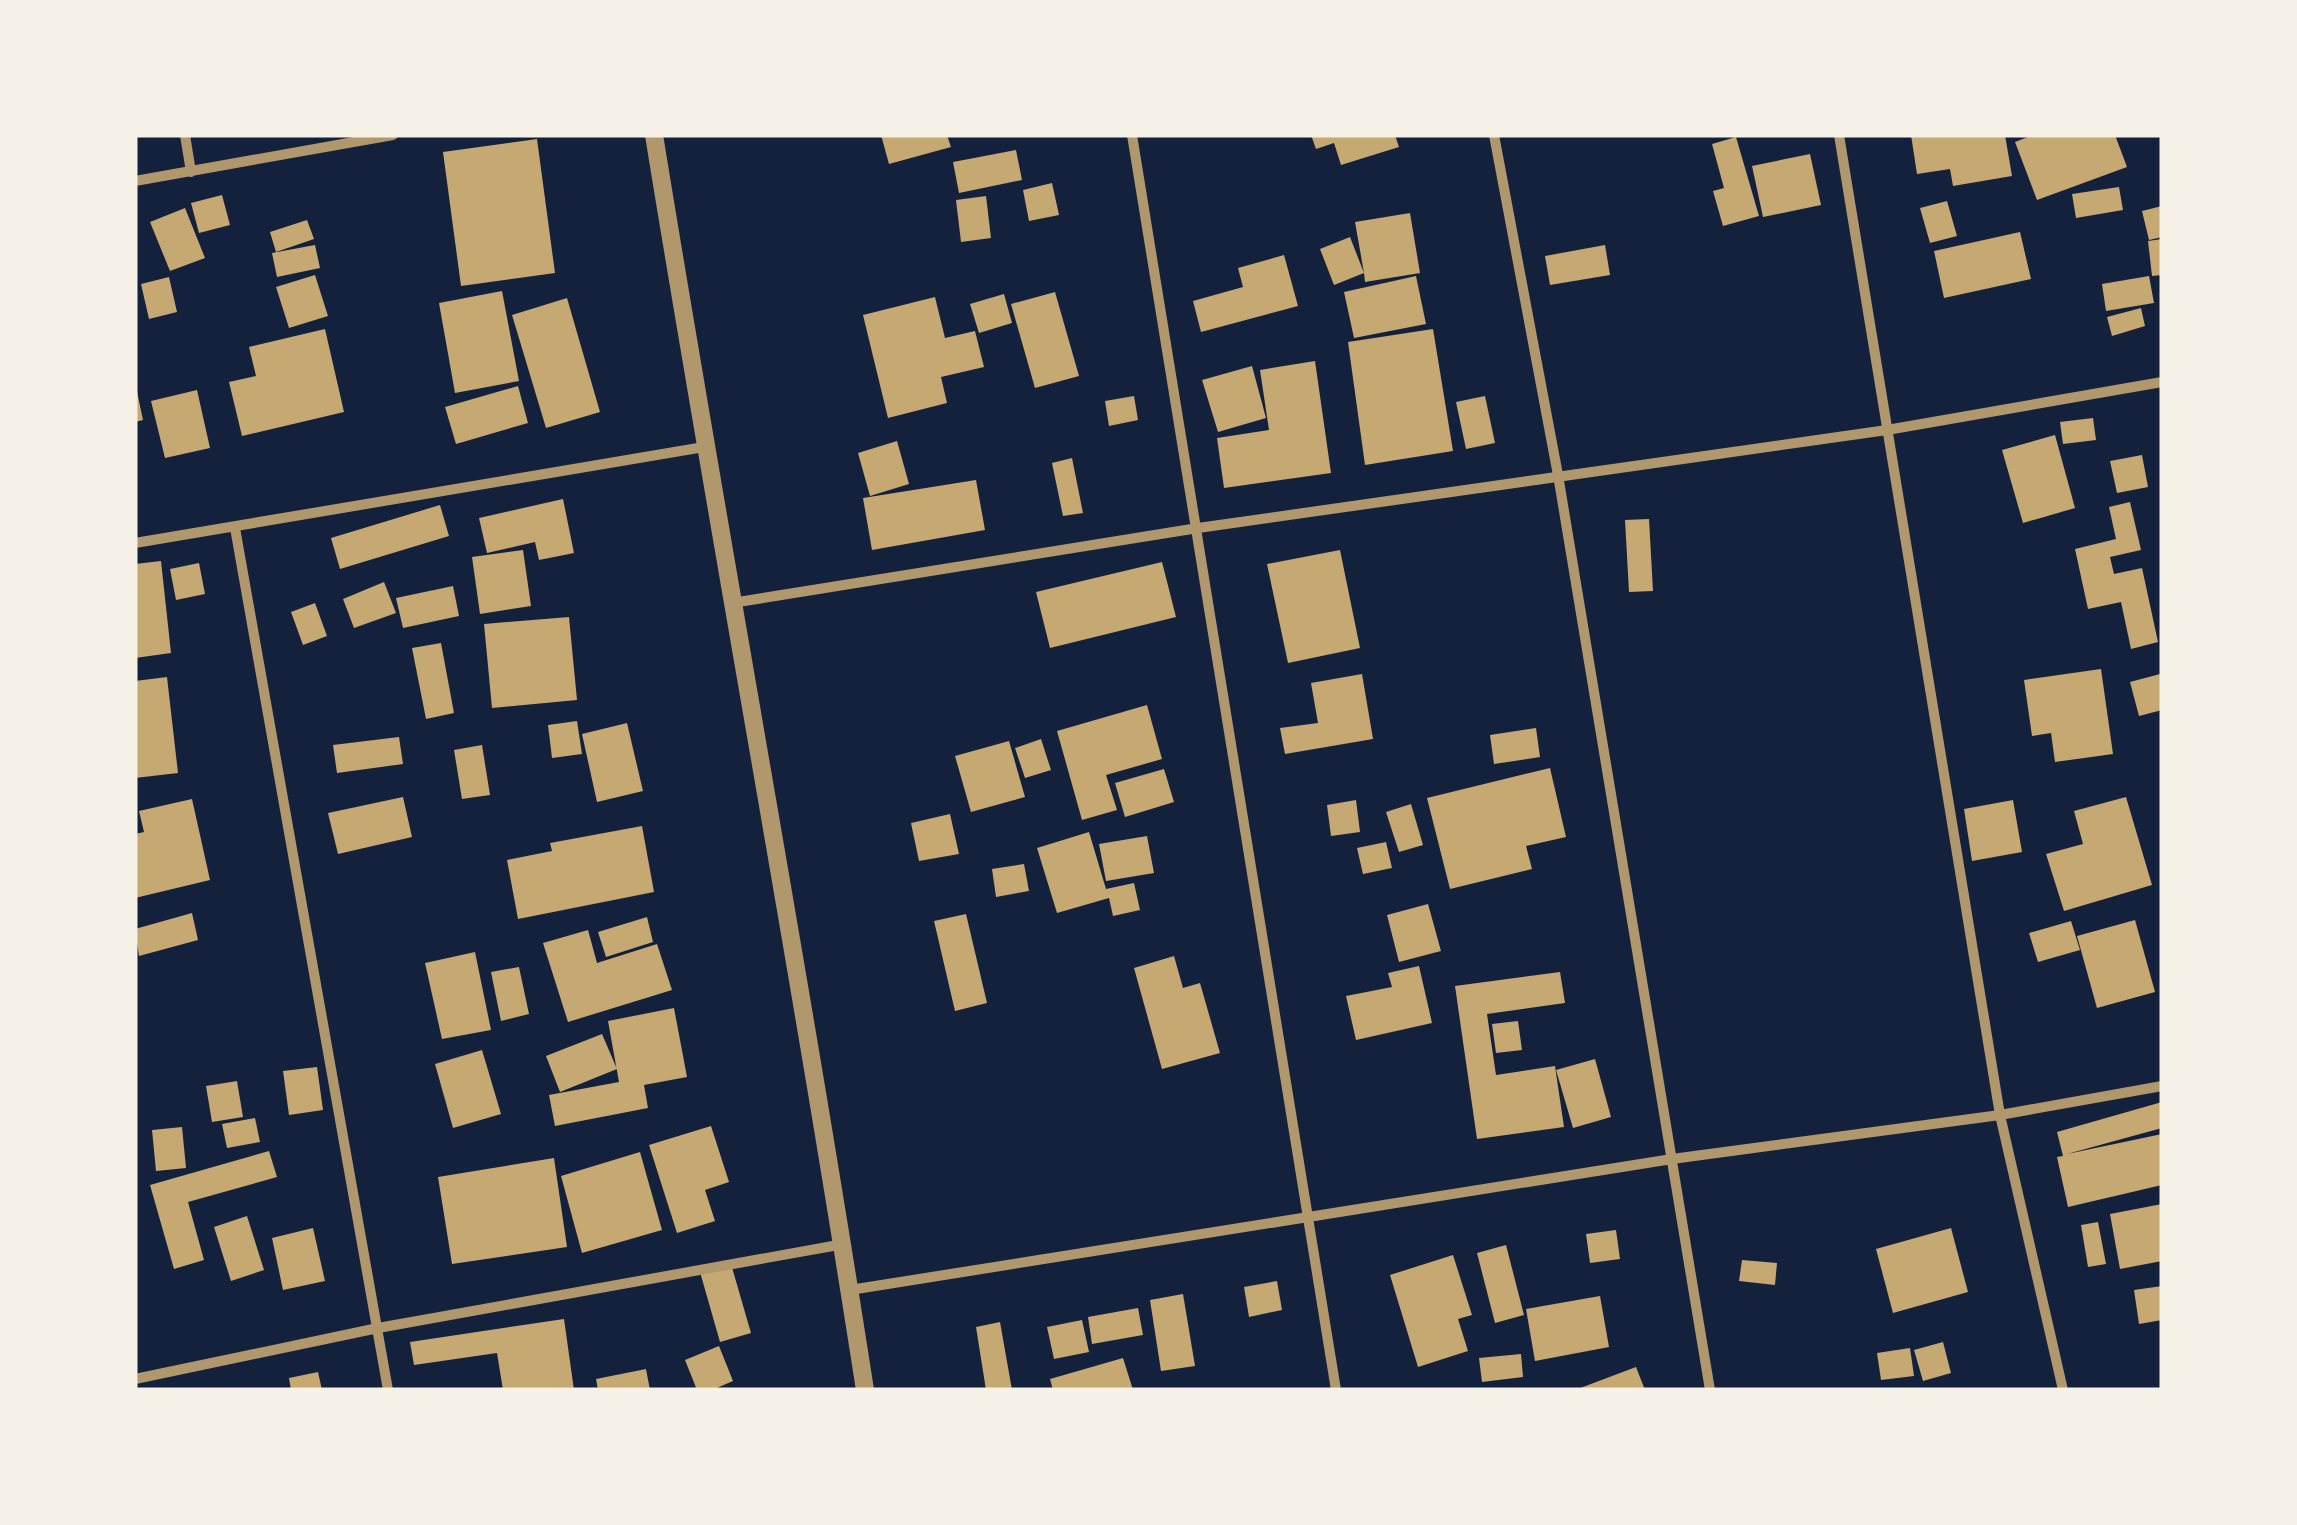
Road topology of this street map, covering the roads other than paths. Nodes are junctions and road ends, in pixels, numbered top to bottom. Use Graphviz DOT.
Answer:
graph roads {
  1 [pos="185,135"];
  2 [pos="393,135"];
  3 [pos="654,135"];
  4 [pos="1132,135"];
  5 [pos="1494,135"];
  6 [pos="1838,135"];
  7 [pos="192,172"];
  8 [pos="135,181"];
  9 [pos="2162,382"];
  10 [pos="1887,430"];
  11 [pos="704,446"];
  12 [pos="1558,474"];
  13 [pos="235,528"];
  14 [pos="1198,528"];
  15 [pos="135,544"];
  16 [pos="732,602"];
  17 [pos="2162,1086"];
  18 [pos="2000,1115"];
  19 [pos="1672,1159"];
  20 [pos="1306,1216"];
  21 [pos="844,1244"];
  22 [pos="850,1290"];
  23 [pos="378,1328"];
  24 [pos="135,1379"];
  25 [pos="388,1390"];
  26 [pos="865,1390"];
  27 [pos="1336,1390"];
  28 [pos="1710,1390"];
  29 [pos="2063,1390"];
  1 -- 7 [label="street"];
  2 -- 7 [label="street"];
  3 -- 11 [label="street"];
  4 -- 14 [label="street"];
  5 -- 12 [label="street"];
  6 -- 10 [label="street"];
  7 -- 8 [label="street"];
  9 -- 10 [label="street"];
  10 -- 12 [label="street"];
  10 -- 18 [label="street"];
  11 -- 13 [label="street"];
  11 -- 16 [label="street"];
  12 -- 14 [label="street"];
  12 -- 19 [label="street"];
  13 -- 15 [label="street"];
  13 -- 23 [label="street"];
  14 -- 16 [label="street"];
  14 -- 20 [label="street"];
  16 -- 21 [label="street"];
  17 -- 18 [label="street"];
  18 -- 19 [label="street"];
  18 -- 29 [label="street"];
  19 -- 20 [label="street"];
  19 -- 28 [label="street"];
  20 -- 22 [label="street"];
  20 -- 27 [label="street"];
  21 -- 22 [label="street"];
  21 -- 23 [label="street"];
  22 -- 26 [label="street"];
  23 -- 24 [label="street"];
  23 -- 25 [label="street"];
}
